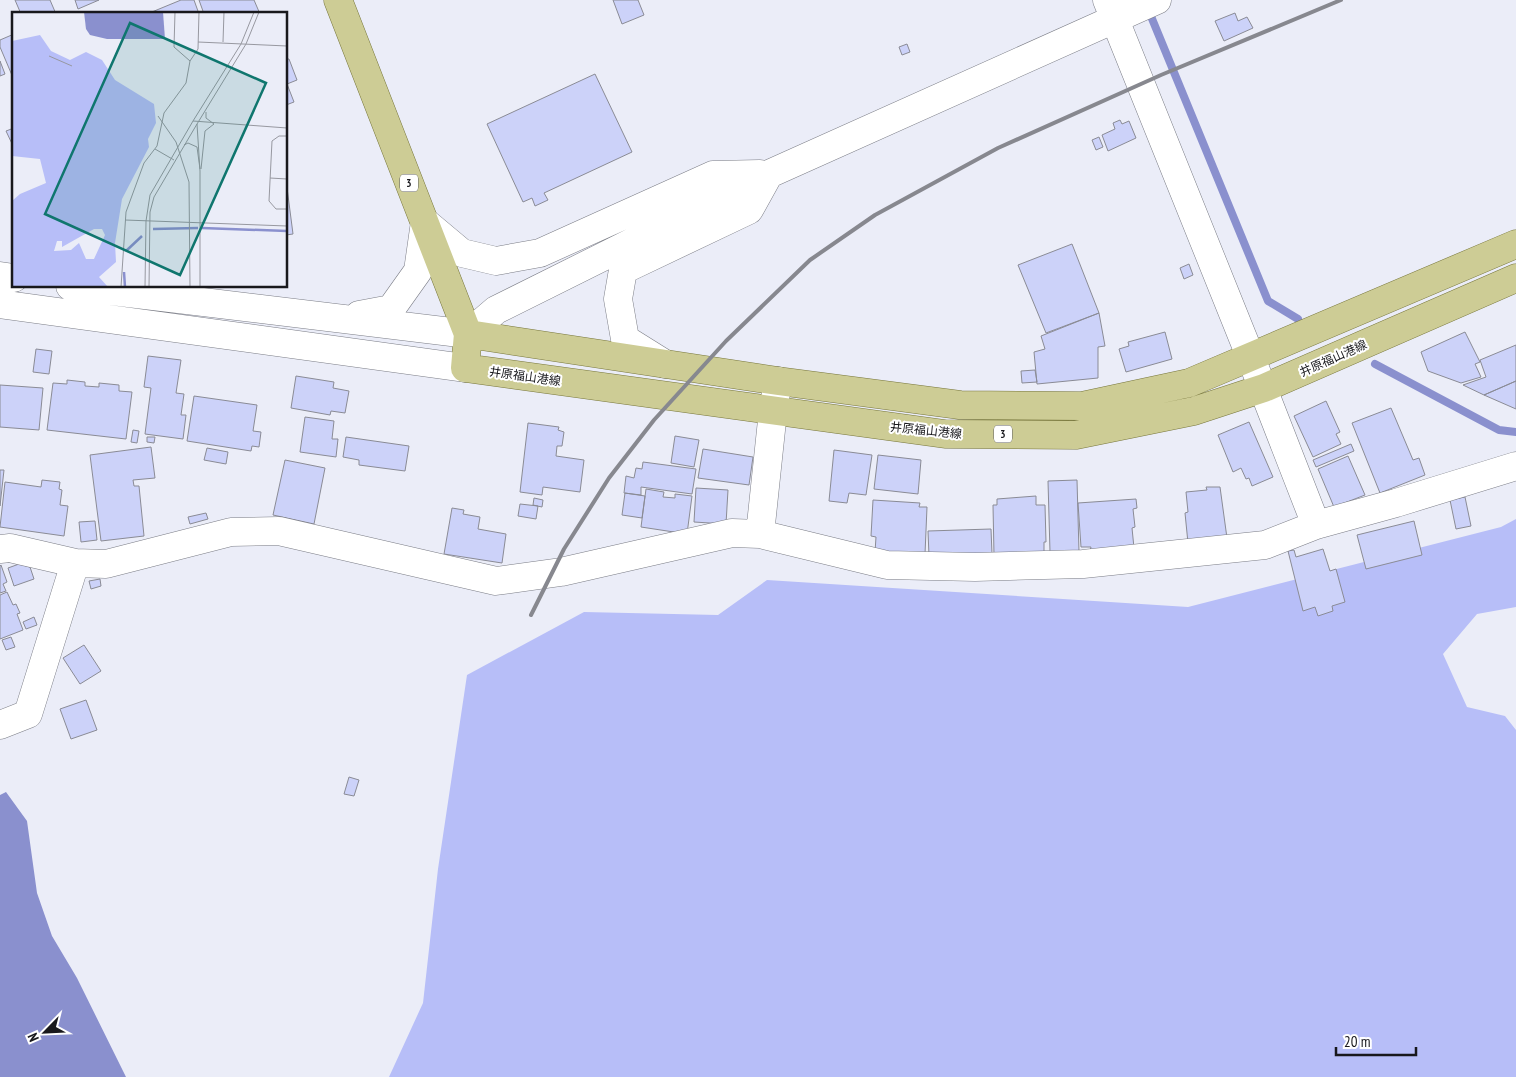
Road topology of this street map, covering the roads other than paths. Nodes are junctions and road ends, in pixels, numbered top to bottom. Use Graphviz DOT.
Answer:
graph roads {
  1 [pos="338,0"];
  2 [pos="1157,0"];
  3 [pos="1117,10"];
  4 [pos="769,174"];
  5 [pos="425,222"];
  6 [pos="1516,244"];
  7 [pos="1516,278"];
  8 [pos="87,288"];
  9 [pos="0,304"];
  10 [pos="338,318"];
  11 [pos="468,334"];
  12 [pos="1251,358"];
  13 [pos="665,364"];
  14 [pos="465,368"];
  15 [pos="778,381"];
  16 [pos="1264,388"];
  17 [pos="773,411"];
  18 [pos="1516,466"];
  19 [pos="1316,525"];
  20 [pos="760,534"];
  21 [pos="0,549"];
  22 [pos="76,563"];
  23 [pos="0,725"];
  1 -- 5 [label="main road, 3"];
  2 -- 3 [label="street"];
  3 -- 4 [label="street"];
  3 -- 12 [label="street"];
  4 -- 5 [label="street"];
  4 -- 11 [label="street"];
  4 -- 13 [label="street"];
  5 -- 10 [label="street"];
  5 -- 11 [label="main road, 3"];
  6 -- 12 [label="main road"];
  7 -- 16 [label="main road, 井原福山港線 / 3"];
  8 -- 10 [label="street"];
  9 -- 14 [label="street"];
  10 -- 11 [label="street"];
  11 -- 13 [label="main road"];
  11 -- 14 [label="main road, 3"];
  12 -- 15 [label="main road"];
  12 -- 16 [label="street"];
  13 -- 15 [label="main road"];
  14 -- 17 [label="main road, 井原福山港線 / 3"];
  15 -- 17 [label="street"];
  16 -- 17 [label="main road, 井原福山港線 / 3"];
  16 -- 19 [label="street"];
  17 -- 20 [label="street"];
  18 -- 19 [label="street"];
  19 -- 20 [label="street"];
  20 -- 22 [label="street"];
  21 -- 22 [label="street"];
  22 -- 23 [label="street"];
}
